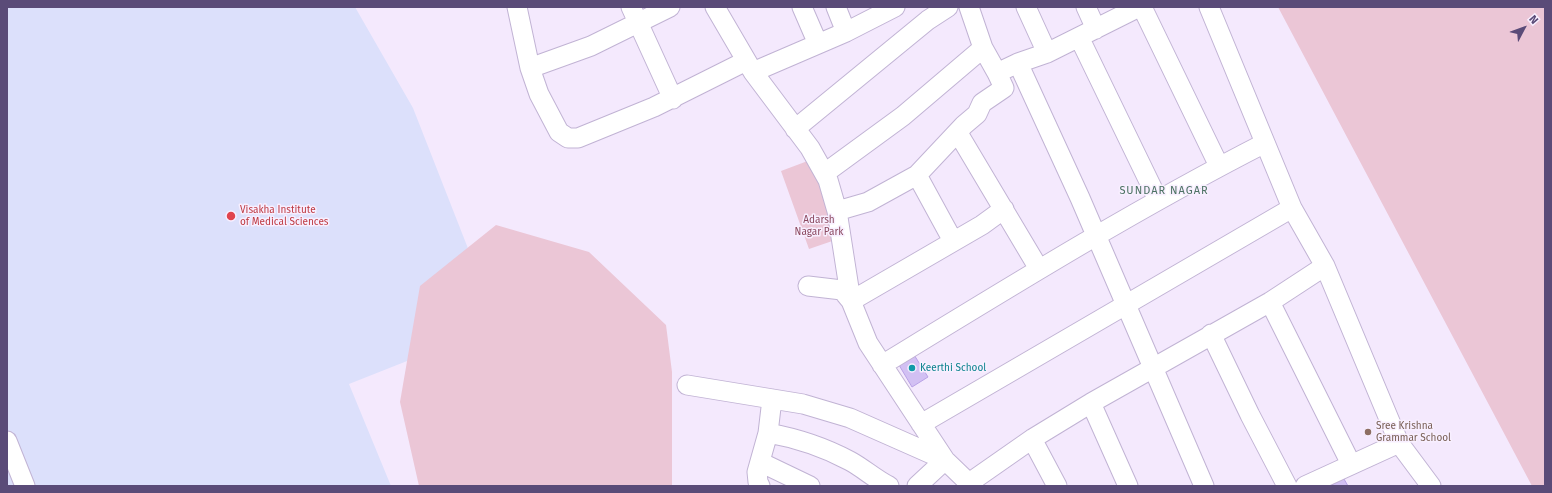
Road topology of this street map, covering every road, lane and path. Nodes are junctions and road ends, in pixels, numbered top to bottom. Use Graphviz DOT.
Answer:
graph roads {
  1 [pos="517,7"];
  2 [pos="670,7"];
  3 [pos="715,7"];
  4 [pos="802,7"];
  5 [pos="836,7"];
  6 [pos="895,7"];
  7 [pos="948,7"];
  8 [pos="969,7"];
  9 [pos="1026,7"];
  10 [pos="1086,7"];
  11 [pos="1139,7"];
  12 [pos="1142,7"];
  13 [pos="1209,7"];
  14 [pos="635,15"];
  15 [pos="1096,28"];
  16 [pos="846,32"];
  17 [pos="1079,37"];
  18 [pos="818,44"];
  19 [pos="983,48"];
  20 [pos="1047,53"];
  21 [pos="1018,63"];
  22 [pos="750,66"];
  23 [pos="530,68"];
  24 [pos="997,73"];
  25 [pos="673,99"];
  26 [pos="795,129"];
  27 [pos="958,133"];
  28 [pos="1265,143"];
  29 [pos="1220,166"];
  30 [pos="824,173"];
  31 [pos="917,175"];
  32 [pos="1158,200"];
  33 [pos="1292,208"];
  34 [pos="1004,209"];
  35 [pos="837,211"];
  36 [pos="1097,236"];
  37 [pos="954,241"];
  38 [pos="1325,266"];
  39 [pos="1039,269"];
  40 [pos="808,286"];
  41 [pos="851,301"];
  42 [pos="1270,302"];
  43 [pos="1126,303"];
  44 [pos="1211,334"];
  45 [pos="882,365"];
  46 [pos="1152,367"];
  47 [pos="687,385"];
  48 [pos="772,399"];
  49 [pos="1091,403"];
  50 [pos="921,424"];
  51 [pos="768,433"];
  52 [pos="1032,439"];
  53 [pos="7,441"];
  54 [pos="1399,443"];
  55 [pos="945,460"];
  56 [pos="760,462"];
  57 [pos="1351,464"];
  58 [pos="971,484"];
  59 [pos="25,486"];
  60 [pos="760,486"];
  61 [pos="810,486"];
  62 [pos="889,486"];
  63 [pos="917,486"];
  64 [pos="1057,486"];
  65 [pos="1128,486"];
  66 [pos="1204,486"];
  67 [pos="1287,486"];
  68 [pos="1305,486"];
  69 [pos="1431,486"];
  1 -- 23 [label="street"];
  2 -- 14 [label="street"];
  3 -- 22 [label="street"];
  4 -- 18 [label="street"];
  5 -- 16 [label="street"];
  6 -- 16 [label="street"];
  7 -- 26 [label="street"];
  8 -- 19 [label="street"];
  9 -- 20 [label="street"];
  10 -- 15 [label="street"];
  11 -- 15 [label="street"];
  12 -- 29 [label="street"];
  13 -- 28 [label="street"];
  14 -- 23 [label="street"];
  14 -- 25 [label="street"];
  15 -- 17 [label="street"];
  16 -- 18 [label="street"];
  17 -- 20 [label="street"];
  17 -- 32 [label="street"];
  18 -- 22 [label="street"];
  19 -- 24 [label="street"];
  19 -- 30 [label="street"];
  20 -- 21 [label="street"];
  21 -- 24 [label="street"];
  21 -- 36 [label="street"];
  22 -- 25 [label="street"];
  22 -- 26 [label="street"];
  23 -- 25 [label="street"];
  24 -- 27 [label="street"];
  26 -- 30 [label="street"];
  27 -- 31 [label="street"];
  27 -- 34 [label="street"];
  28 -- 29 [label="street"];
  28 -- 33 [label="street"];
  29 -- 32 [label="street"];
  30 -- 35 [label="street"];
  31 -- 35 [label="street"];
  31 -- 37 [label="street"];
  32 -- 36 [label="street"];
  33 -- 38 [label="street"];
  33 -- 43 [label="street"];
  34 -- 37 [label="street"];
  34 -- 39 [label="street"];
  35 -- 41 [label="street"];
  36 -- 39 [label="street"];
  36 -- 43 [label="street"];
  37 -- 41 [label="street"];
  38 -- 42 [label="street"];
  38 -- 54 [label="street"];
  39 -- 45 [label="street"];
  40 -- 41 [label="street"];
  41 -- 45 [label="street"];
  42 -- 44 [label="street"];
  42 -- 57 [label="street"];
  43 -- 46 [label="street"];
  43 -- 50 [label="street"];
  44 -- 46 [label="street"];
  44 -- 67 [label="street"];
  45 -- 50 [label="street"];
  46 -- 49 [label="street"];
  46 -- 66 [label="street"];
  47 -- 48 [label="street"];
  48 -- 51 [label="street"];
  48 -- 55 [label="street"];
  49 -- 52 [label="street"];
  49 -- 65 [label="street"];
  50 -- 55 [label="street"];
  51 -- 56 [label="street"];
  51 -- 62 [label="street"];
  52 -- 58 [label="street"];
  52 -- 64 [label="street"];
  53 -- 59 [label="street"];
  54 -- 57 [label="street"];
  54 -- 69 [label="street"];
  55 -- 58 [label="street"];
  55 -- 63 [label="street"];
  56 -- 60 [label="street"];
  56 -- 61 [label="street"];
  57 -- 68 [label="street"];
}
